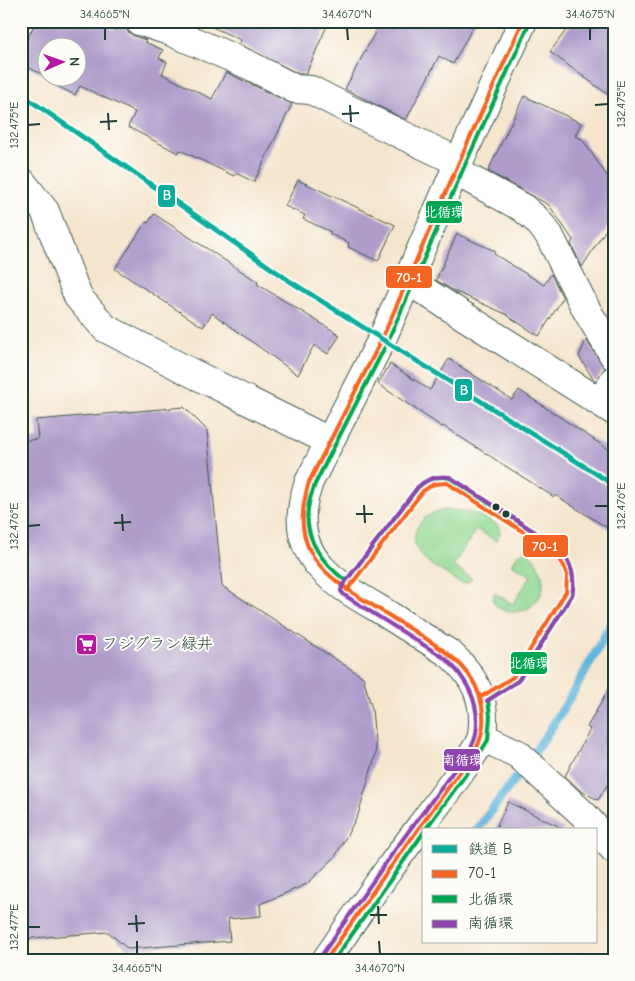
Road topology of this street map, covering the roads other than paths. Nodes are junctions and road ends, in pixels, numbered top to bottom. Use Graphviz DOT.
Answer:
graph roads {
  1 [pos="139,21"];
  2 [pos="523,21"];
  3 [pos="457,167"];
  4 [pos="21,181"];
  5 [pos="407,280"];
  6 [pos="614,356"];
  7 [pos="614,380"];
  8 [pos="608,407"];
  9 [pos="329,441"];
  10 [pos="482,737"];
  11 [pos="595,828"];
  12 [pos="598,831"];
  13 [pos="614,849"];
  14 [pos="326,960"];
  1 -- 3 [label="street"];
  2 -- 3 [label="street"];
  3 -- 5 [label="street"];
  3 -- 6 [label="street"];
  4 -- 9 [label="street"];
  5 -- 8 [label="street"];
  5 -- 9 [label="street"];
  7 -- 8 [label="street"];
  9 -- 10 [label="street"];
  10 -- 11 [label="street"];
  10 -- 14 [label="street"];
  12 -- 13 [label="street"];
}
